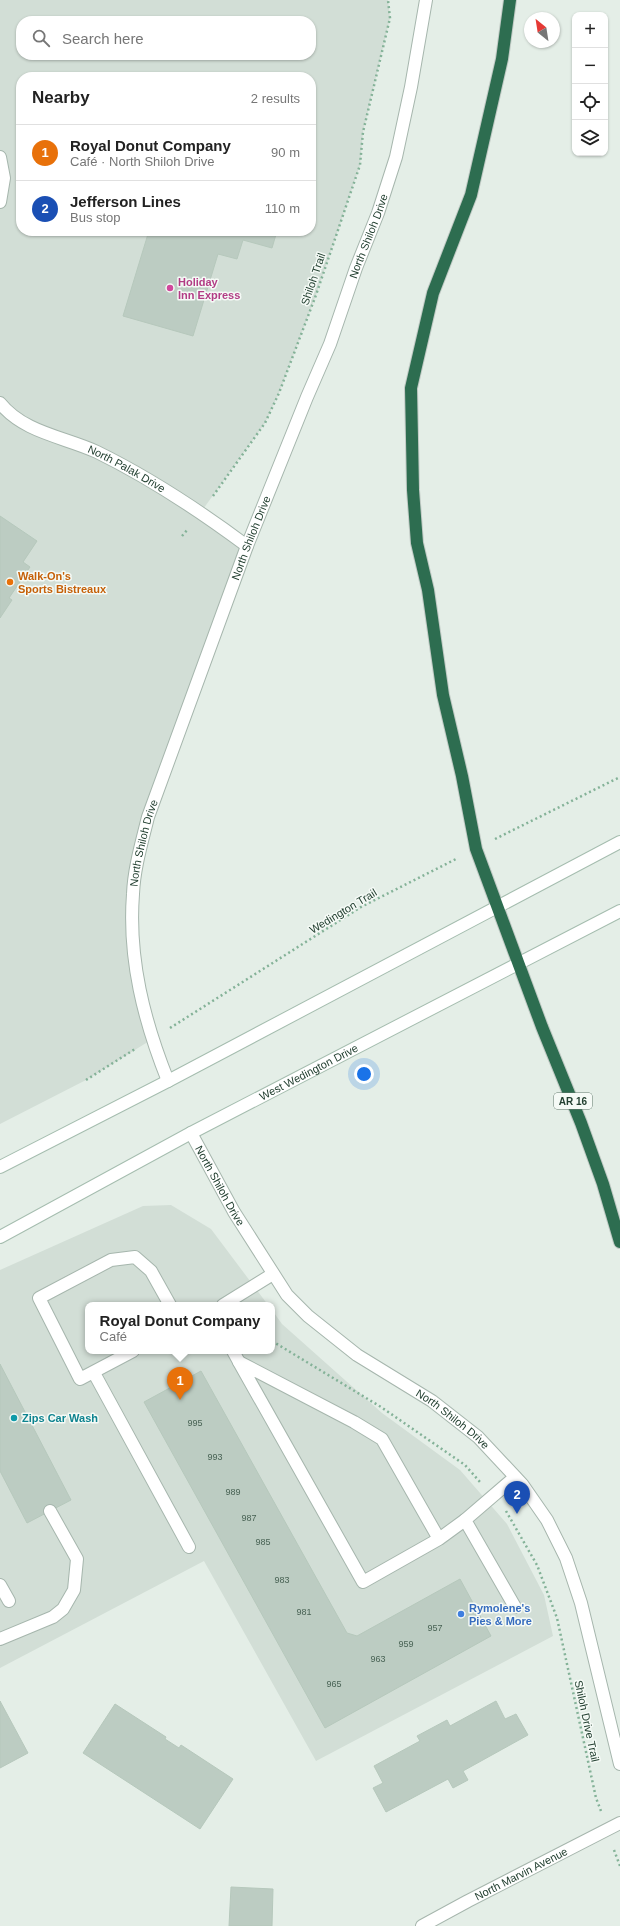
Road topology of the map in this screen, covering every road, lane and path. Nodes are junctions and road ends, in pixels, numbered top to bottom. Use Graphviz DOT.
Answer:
graph roads {
  1 [pos="388,0"];
  2 [pos="426,0"];
  3 [pos="510,0"];
  4 [pos="0,157"];
  5 [pos="0,202"];
  6 [pos="0,403"];
  7 [pos="201,512"];
  8 [pos="182,536"];
  9 [pos="247,546"];
  10 [pos="620,777"];
  11 [pos="620,842"];
  12 [pos="476,849"];
  13 [pos="499,906"];
  14 [pos="620,911"];
  15 [pos="519,963"];
  16 [pos="151,1040"];
  17 [pos="86,1080"];
  18 [pos="168,1081"];
  19 [pos="191,1133"];
  20 [pos="0,1167"];
  21 [pos="0,1237"];
  22 [pos="620,1242"];
  23 [pos="273,1274"];
  24 [pos="168,1302"];
  25 [pos="228,1302"];
  26 [pos="275,1344"];
  27 [pos="128,1354"];
  28 [pos="234,1354"];
  29 [pos="239,1362"];
  30 [pos="94,1373"];
  31 [pos="515,1477"];
  32 [pos="492,1496"];
  33 [pos="50,1511"];
  34 [pos="465,1520"];
  35 [pos="439,1539"];
  36 [pos="189,1547"];
  37 [pos="0,1585"];
  38 [pos="9,1601"];
  39 [pos="515,1607"];
  40 [pos="0,1639"];
  41 [pos="620,1764"];
  42 [pos="596,1798"];
  43 [pos="620,1823"];
  44 [pos="618,1861"];
  45 [pos="620,1866"];
  46 [pos="422,1926"];
  1 -- 7 [label="path, Shiloh Trail"];
  2 -- 9 [label="street, North Shiloh Drive"];
  3 -- 12 [label="highway"];
  4 -- 5 [label="street"];
  6 -- 7 [label="street, North Palak Drive"];
  7 -- 8 [label="path, Shiloh Trail"];
  7 -- 9 [label="street, North Palak Drive"];
  9 -- 16 [label="street, North Shiloh Drive"];
  10 -- 12 [label="path, Wedington Trail"];
  11 -- 13 [label="street"];
  12 -- 13 [label="highway"];
  12 -- 16 [label="path, Wedington Trail"];
  13 -- 15 [label="highway"];
  13 -- 18 [label="street"];
  14 -- 15 [label="street, West Wedington Drive"];
  15 -- 19 [label="street, West Wedington Drive"];
  15 -- 22 [label="highway, AR 16"];
  16 -- 17 [label="path, Wedington Trail"];
  16 -- 18 [label="street, North Shiloh Drive"];
  18 -- 20 [label="street"];
  19 -- 21 [label="street, West Wedington Drive"];
  19 -- 23 [label="street, North Shiloh Drive"];
  23 -- 25 [label="street"];
  23 -- 31 [label="street, North Shiloh Drive"];
  24 -- 30 [label="street"];
  26 -- 32 [label="path, Shiloh Drive Trail"];
  27 -- 30 [label="street"];
  28 -- 29 [label="street"];
  29 -- 35 [label="street"];
  29 -- 35 [label="street"];
  30 -- 36 [label="street"];
  31 -- 32 [label="street"];
  31 -- 41 [label="street, North Shiloh Drive"];
  32 -- 34 [label="street"];
  32 -- 42 [label="path, Shiloh Drive Trail"];
  33 -- 40 [label="street"];
  34 -- 35 [label="street"];
  34 -- 39 [label="street"];
  37 -- 38 [label="street"];
  43 -- 46 [label="street, North Marvin Avenue"];
  44 -- 45 [label="path"];
}
